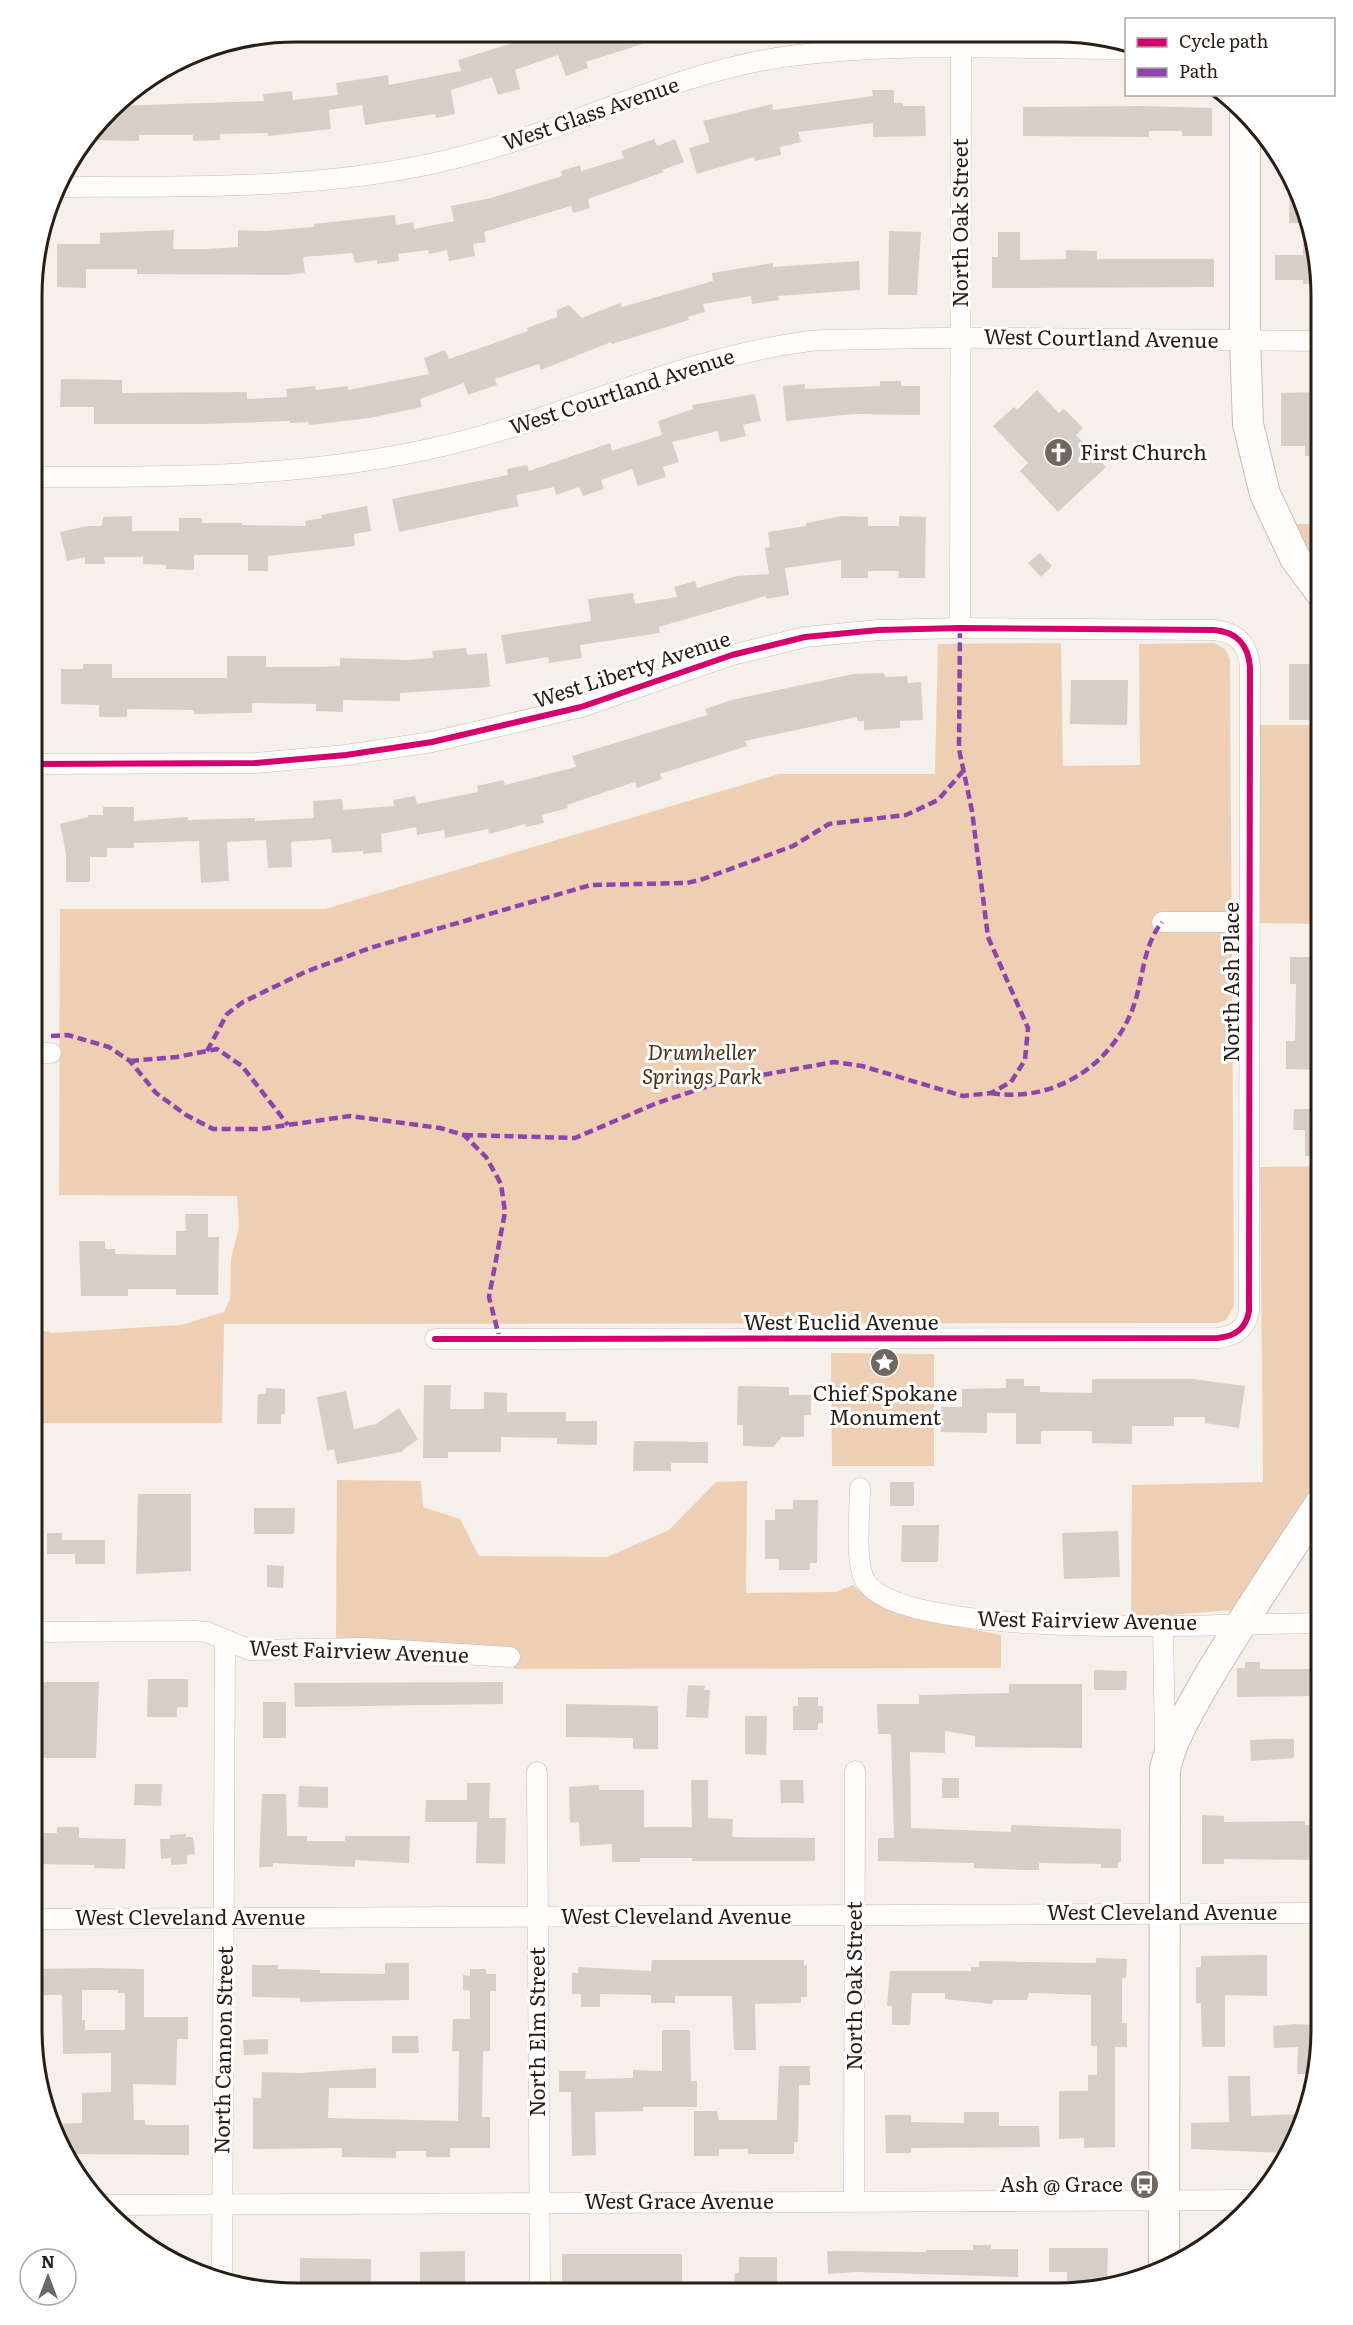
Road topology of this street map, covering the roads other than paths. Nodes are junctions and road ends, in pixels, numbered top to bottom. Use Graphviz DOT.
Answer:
graph roads {
  1 [pos="952,42"];
  2 [pos="961,42"];
  3 [pos="982,42"];
  4 [pos="1112,48"];
  5 [pos="1245,125"];
  6 [pos="67,187"];
  7 [pos="962,337"];
  8 [pos="1245,340"];
  9 [pos="1311,341"];
  10 [pos="42,477"];
  11 [pos="1311,580"];
  12 [pos="960,628"];
  13 [pos="1240,640"];
  14 [pos="42,764"];
  15 [pos="1162,922"];
  16 [pos="1248,922"];
  17 [pos="1244,1326"];
  18 [pos="435,1339"];
  19 [pos="860,1488"];
  20 [pos="1311,1517"];
  21 [pos="1241,1623"];
  22 [pos="1311,1623"];
  23 [pos="1163,1624"];
  24 [pos="42,1632"];
  25 [pos="225,1640"];
  26 [pos="510,1657"];
  27 [pos="1165,1769"];
  28 [pos="855,1771"];
  29 [pos="537,1772"];
  30 [pos="1163,1912"];
  31 [pos="1311,1913"];
  32 [pos="225,1917"];
  33 [pos="855,1917"];
  34 [pos="538,1918"];
  35 [pos="42,1919"];
  36 [pos="1245,2200"];
  37 [pos="854,2201"];
  38 [pos="1164,2201"];
  39 [pos="539,2202"];
  40 [pos="112,2205"];
  41 [pos="223,2205"];
  42 [pos="1164,2259"];
  43 [pos="222,2272"];
  44 [pos="540,2283"];
  1 -- 6 [label="street, West Glass Avenue"];
  2 -- 7 [label="street, North Oak Street"];
  3 -- 4 [label="street, West Glass Avenue"];
  5 -- 8 [label="main road"];
  7 -- 8 [label="street, West Courtland Avenue"];
  7 -- 10 [label="street, West Courtland Avenue"];
  7 -- 12 [label="street, North Oak Street"];
  8 -- 9 [label="street, West Courtland Avenue"];
  8 -- 11 [label="main road"];
  12 -- 13 [label="street, West Liberty Avenue"];
  12 -- 14 [label="street, West Liberty Avenue"];
  13 -- 16 [label="street, North Ash Place"];
  15 -- 16 [label="street"];
  16 -- 17 [label="street, North Ash Place"];
  17 -- 18 [label="street, West Euclid Avenue"];
  19 -- 23 [label="street, West Fairview Avenue"];
  20 -- 21 [label="main road"];
  21 -- 22 [label="street, West Fairview Avenue"];
  21 -- 23 [label="street, West Fairview Avenue"];
  21 -- 27 [label="main road"];
  23 -- 27 [label="street"];
  24 -- 25 [label="street, West Fairview Avenue"];
  25 -- 26 [label="street, West Fairview Avenue"];
  25 -- 32 [label="street, North Cannon Street"];
  27 -- 30 [label="main road"];
  28 -- 33 [label="street, North Oak Street"];
  29 -- 34 [label="street, North Elm Street"];
  30 -- 31 [label="street, West Cleveland Avenue"];
  30 -- 33 [label="street, West Cleveland Avenue"];
  30 -- 38 [label="main road"];
  32 -- 34 [label="street, West Cleveland Avenue"];
  32 -- 35 [label="street, West Cleveland Avenue"];
  32 -- 41 [label="street, North Cannon Street"];
  33 -- 34 [label="street, West Cleveland Avenue"];
  33 -- 37 [label="street, North Oak Street"];
  34 -- 39 [label="street, North Elm Street"];
  36 -- 38 [label="street, West Grace Avenue"];
  37 -- 38 [label="street, West Grace Avenue"];
  37 -- 39 [label="street, West Grace Avenue"];
  38 -- 42 [label="main road"];
  39 -- 41 [label="street, West Grace Avenue"];
  39 -- 44 [label="street, North Elm Street"];
  40 -- 41 [label="street, West Grace Avenue"];
  41 -- 43 [label="street, North Cannon Street"];
}
